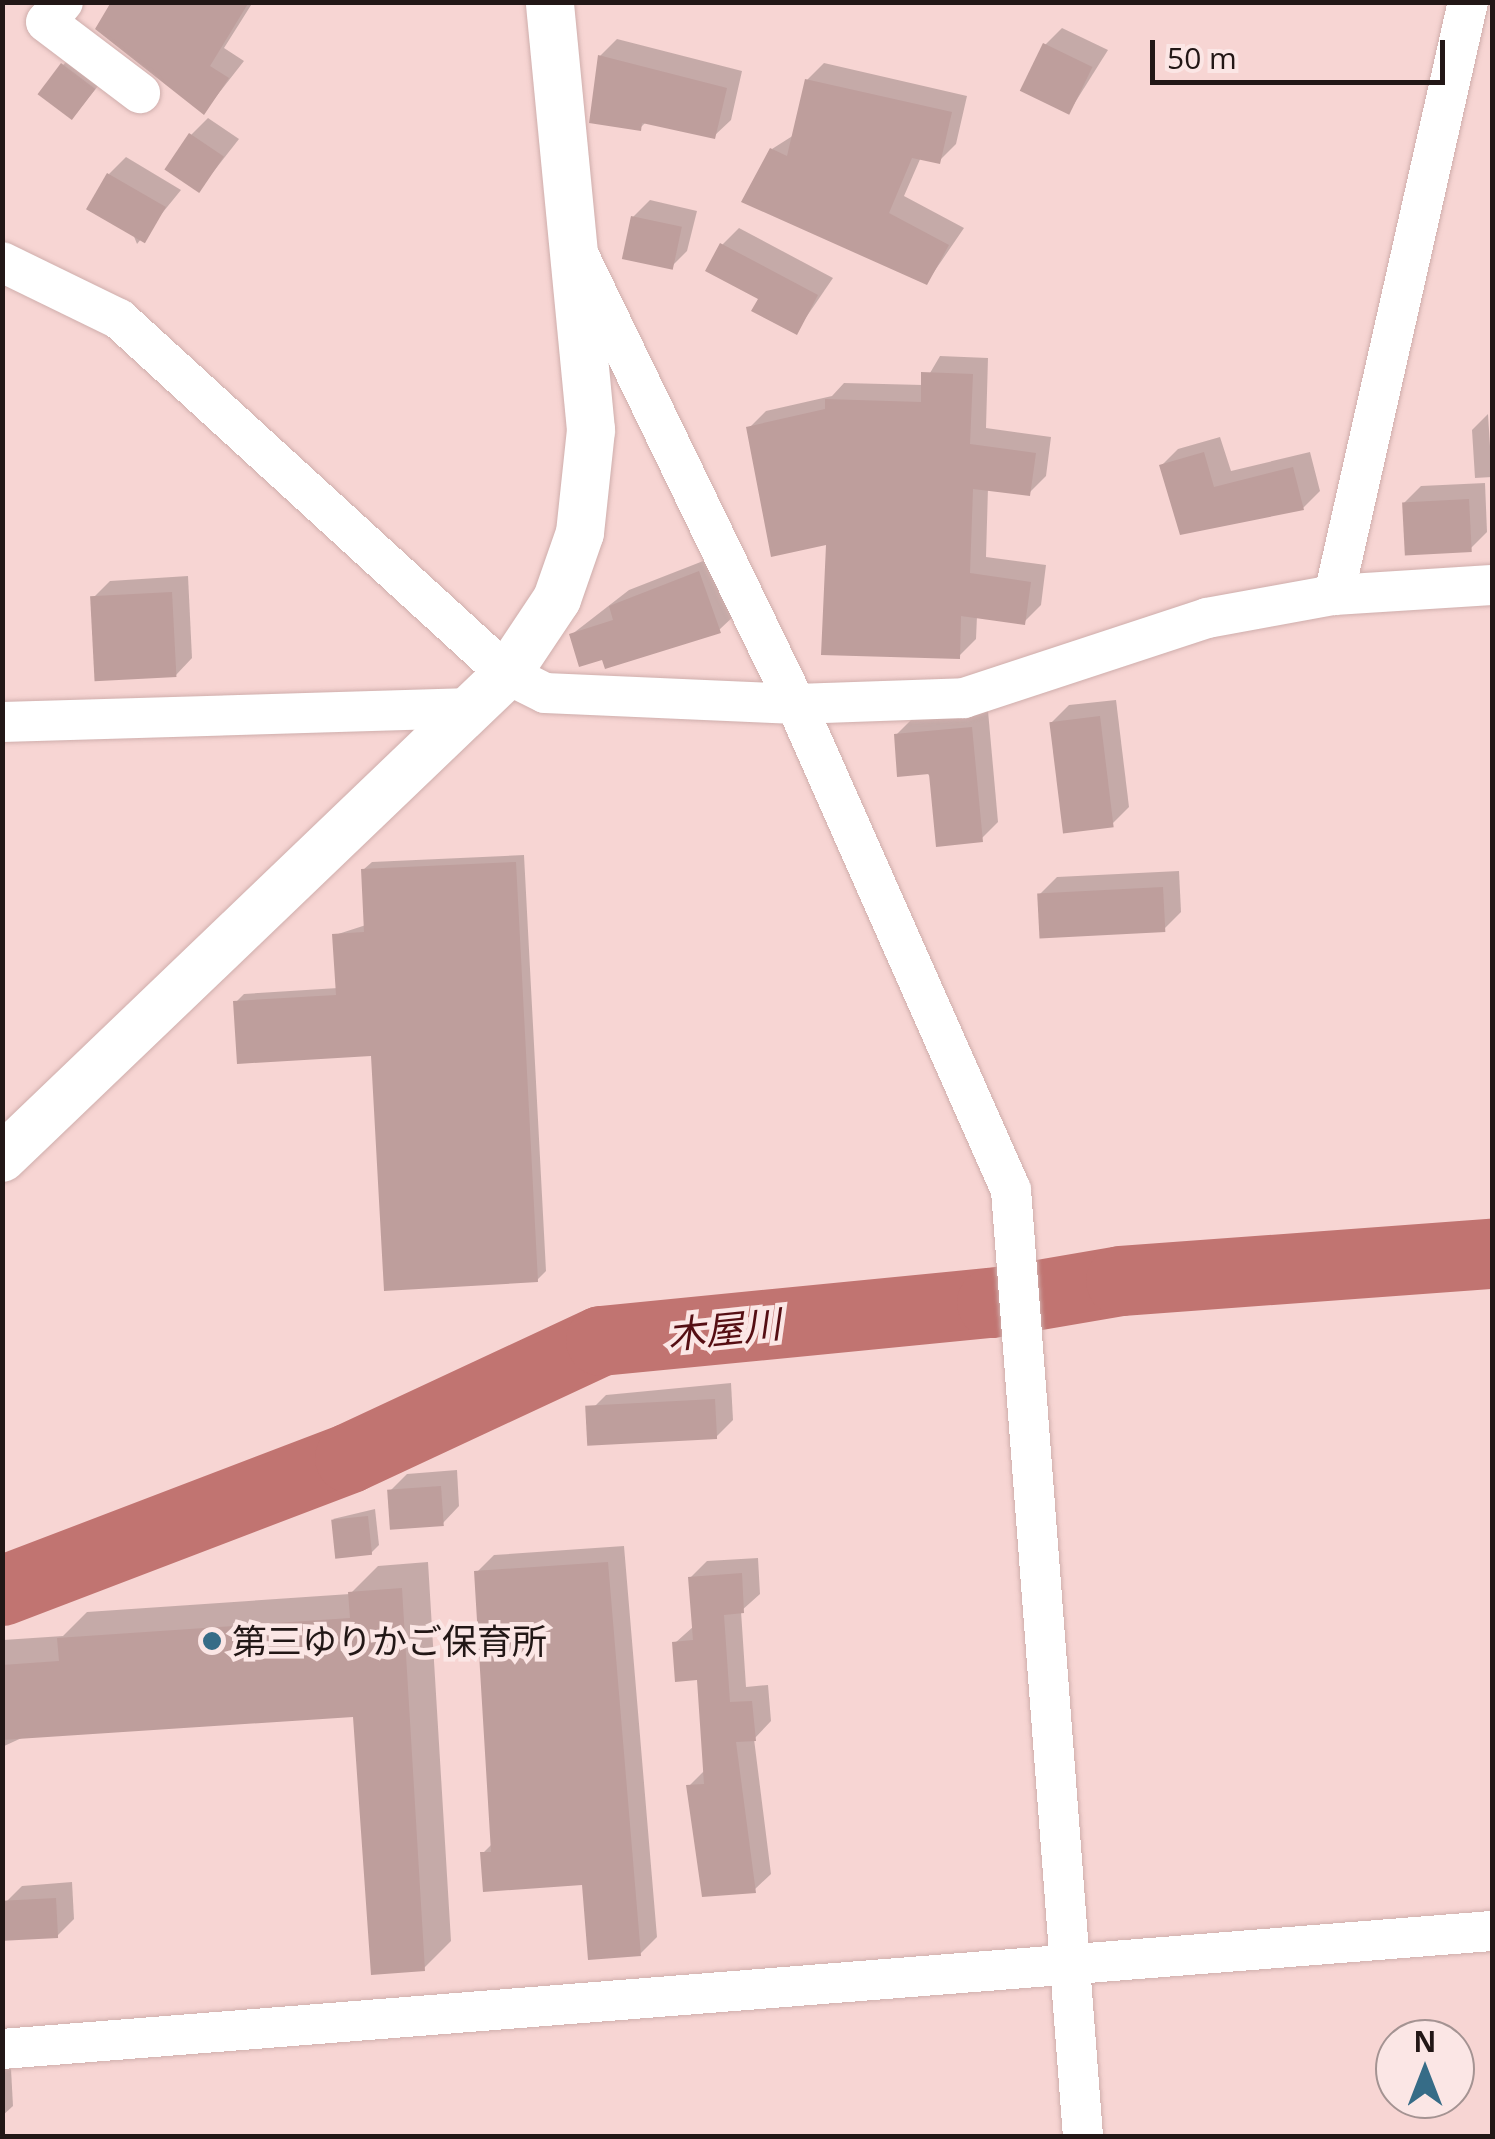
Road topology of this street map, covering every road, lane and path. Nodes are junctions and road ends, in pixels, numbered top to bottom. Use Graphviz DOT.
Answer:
graph roads {
  1 [pos="63,2"];
  2 [pos="550,2"];
  3 [pos="1468,2"];
  4 [pos="140,94"];
  5 [pos="574,246"];
  6 [pos="2,262"];
  7 [pos="1492,586"];
  8 [pos="1334,595"];
  9 [pos="507,674"];
  10 [pos="796,704"];
  11 [pos="472,708"];
  12 [pos="2,722"];
  13 [pos="2,1158"];
  14 [pos="1492,1931"];
  15 [pos="1070,1967"];
  16 [pos="2,2049"];
  17 [pos="1083,2136"];
  1 -- 4 [label="street"];
  2 -- 5 [label="street"];
  3 -- 8 [label="street"];
  5 -- 9 [label="street"];
  5 -- 10 [label="street"];
  6 -- 9 [label="street"];
  7 -- 8 [label="street"];
  8 -- 10 [label="street"];
  9 -- 10 [label="street"];
  9 -- 11 [label="street"];
  10 -- 15 [label="street"];
  11 -- 12 [label="street"];
  11 -- 13 [label="street"];
  14 -- 15 [label="street"];
  15 -- 16 [label="street"];
  15 -- 17 [label="street"];
}
